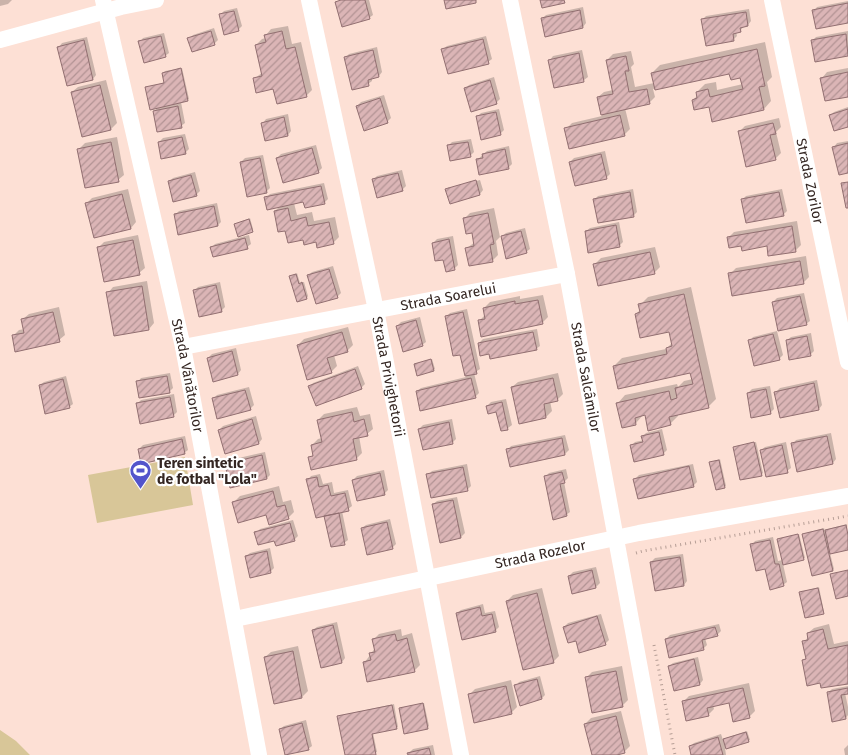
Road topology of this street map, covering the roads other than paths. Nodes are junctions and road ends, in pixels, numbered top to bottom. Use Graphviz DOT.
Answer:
graph roads {
  1 [pos="156,0"];
  2 [pos="309,0"];
  3 [pos="510,0"];
  4 [pos="772,0"];
  5 [pos="105,6"];
  6 [pos="0,40"];
  7 [pos="567,274"];
  8 [pos="376,310"];
  9 [pos="183,347"];
  10 [pos="848,362"];
  11 [pos="848,496"];
  12 [pos="615,538"];
  13 [pos="427,579"];
  14 [pos="234,618"];
  15 [pos="259,755"];
  16 [pos="461,755"];
  17 [pos="656,755"];
  1 -- 5 [label="street"];
  2 -- 8 [label="street, Strada Privighetorii"];
  3 -- 7 [label="street, Strada Salcâmilor"];
  4 -- 10 [label="street, Strada Zorilor"];
  5 -- 6 [label="street"];
  5 -- 9 [label="street, Strada Vânătorilor"];
  7 -- 8 [label="street, Strada Soarelui"];
  7 -- 12 [label="street, Strada Salcâmilor"];
  8 -- 9 [label="street, Strada Soarelui"];
  8 -- 13 [label="street, Strada Privighetorii"];
  9 -- 14 [label="street, Strada Vânătorilor"];
  11 -- 12 [label="street, Strada Rozelor"];
  12 -- 13 [label="street, Strada Rozelor"];
  12 -- 17 [label="street, Strada Salcâmilor"];
  13 -- 14 [label="street, Strada Rozelor"];
  13 -- 16 [label="street, Strada Privighetorii"];
  14 -- 15 [label="street, Strada Vânătorilor"];
}
